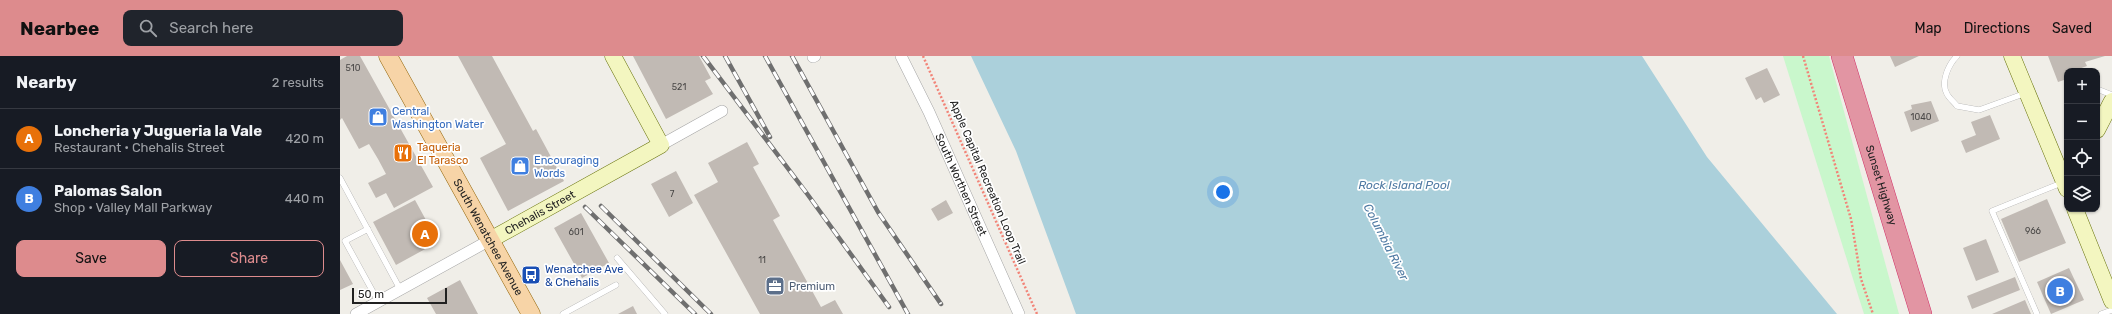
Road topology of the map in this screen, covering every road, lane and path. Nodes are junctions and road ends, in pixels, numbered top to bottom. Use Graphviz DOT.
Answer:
graph roads {
  1 [pos="388,56"];
  2 [pos="613,56"];
  3 [pos="901,56"];
  4 [pos="924,56"];
  5 [pos="1804,56"];
  6 [pos="1842,56"];
  7 [pos="1957,56"];
  8 [pos="2013,57"];
  9 [pos="2100,90"];
  10 [pos="2027,93"];
  11 [pos="2112,95"];
  12 [pos="2112,101"];
  13 [pos="722,111"];
  14 [pos="2100,124"];
  15 [pos="661,145"];
  16 [pos="2061,156"];
  17 [pos="2064,176"];
  18 [pos="340,178"];
  19 [pos="2064,187"];
  20 [pos="2076,212"];
  21 [pos="368,229"];
  22 [pos="490,240"];
  23 [pos="617,258"];
  24 [pos="616,285"];
  25 [pos="400,289"];
  26 [pos="378,301"];
  27 [pos="2112,301"];
  28 [pos="2112,310"];
  29 [pos="356,314"];
  30 [pos="531,314"];
  31 [pos="563,314"];
  32 [pos="665,314"];
  33 [pos="1019,314"];
  34 [pos="1037,314"];
  35 [pos="1873,314"];
  36 [pos="1920,314"];
  37 [pos="2037,314"];
  38 [pos="2101,314"];
  1 -- 22 [label="main road, South Wenatchee Avenue"];
  2 -- 15 [label="street"];
  3 -- 33 [label="street, South Worthen Street"];
  4 -- 34 [label="path, Apple Capital Recreation Loop Trail"];
  5 -- 35 [label="path"];
  6 -- 36 [label="highway, Sunset Highway"];
  7 -- 10 [label="lane"];
  8 -- 10 [label="street"];
  9 -- 11 [label="lane"];
  10 -- 16 [label="street"];
  12 -- 14 [label="street"];
  13 -- 15 [label="street, Chehalis Street"];
  15 -- 22 [label="street, Chehalis Street"];
  16 -- 17 [label="street"];
  18 -- 21 [label="lane"];
  19 -- 37 [label="lane"];
  20 -- 27 [label="street"];
  21 -- 25 [label="lane"];
  21 -- 26 [label="lane"];
  22 -- 25 [label="street, Chehalis Street"];
  22 -- 30 [label="main road, South Wenatchee Avenue"];
  23 -- 32 [label="lane"];
  24 -- 31 [label="lane"];
  25 -- 26 [label="street, Chehalis Street"];
  26 -- 29 [label="street, Chehalis Street"];
  28 -- 38 [label="lane"];
}
